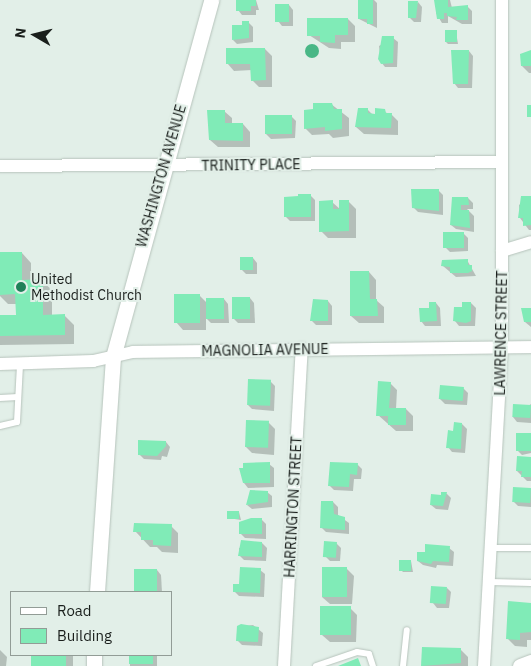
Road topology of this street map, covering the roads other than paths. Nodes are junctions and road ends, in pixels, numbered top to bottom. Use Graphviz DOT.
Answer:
graph roads {
  1 [pos="211,0"];
  2 [pos="502,0"];
  3 [pos="502,162"];
  4 [pos="0,166"];
  5 [pos="163,166"];
  6 [pos="531,242"];
  7 [pos="502,251"];
  8 [pos="502,346"];
  9 [pos="531,347"];
  10 [pos="302,349"];
  11 [pos="113,357"];
  12 [pos="0,364"];
  13 [pos="20,364"];
  14 [pos="18,397"];
  15 [pos="0,398"];
  16 [pos="0,426"];
  17 [pos="491,548"];
  18 [pos="531,548"];
  19 [pos="490,582"];
  20 [pos="531,582"];
  21 [pos="97,591"];
  22 [pos="407,630"];
  23 [pos="531,662"];
  24 [pos="284,666"];
  25 [pos="316,666"];
  26 [pos="373,666"];
  27 [pos="403,666"];
  28 [pos="484,666"];
  29 [pos="520,666"];
  1 -- 5 [label="street, WASHINGTON AVENUE"];
  2 -- 3 [label="street, LAWRENCE STREET"];
  3 -- 5 [label="street, TRINITY PLACE"];
  3 -- 7 [label="street, LAWRENCE STREET"];
  4 -- 5 [label="street, TRINITY PLACE"];
  5 -- 11 [label="street, WASHINGTON AVENUE"];
  6 -- 7 [label="street"];
  7 -- 8 [label="street, LAWRENCE STREET"];
  8 -- 9 [label="street, MAGNOLIA AVENUE"];
  8 -- 10 [label="street, MAGNOLIA AVENUE"];
  8 -- 17 [label="street, LAWRENCE STREET"];
  10 -- 11 [label="street, MAGNOLIA AVENUE"];
  10 -- 24 [label="street, HARRINGTON STREET"];
  11 -- 13 [label="street, MAGNOLIA AVENUE"];
  11 -- 21 [label="street, WASHINGTON AVENUE"];
  12 -- 13 [label="street, MAGNOLIA AVENUE"];
  13 -- 14 [label="lane"];
  14 -- 15 [label="lane"];
  14 -- 16 [label="lane"];
  17 -- 18 [label="lane"];
  17 -- 19 [label="street, LAWRENCE STREET"];
  19 -- 20 [label="lane"];
  19 -- 28 [label="street, LAWRENCE STREET"];
  22 -- 27 [label="lane"];
  23 -- 29 [label="street"];
  25 -- 26 [label="lane"];
}
